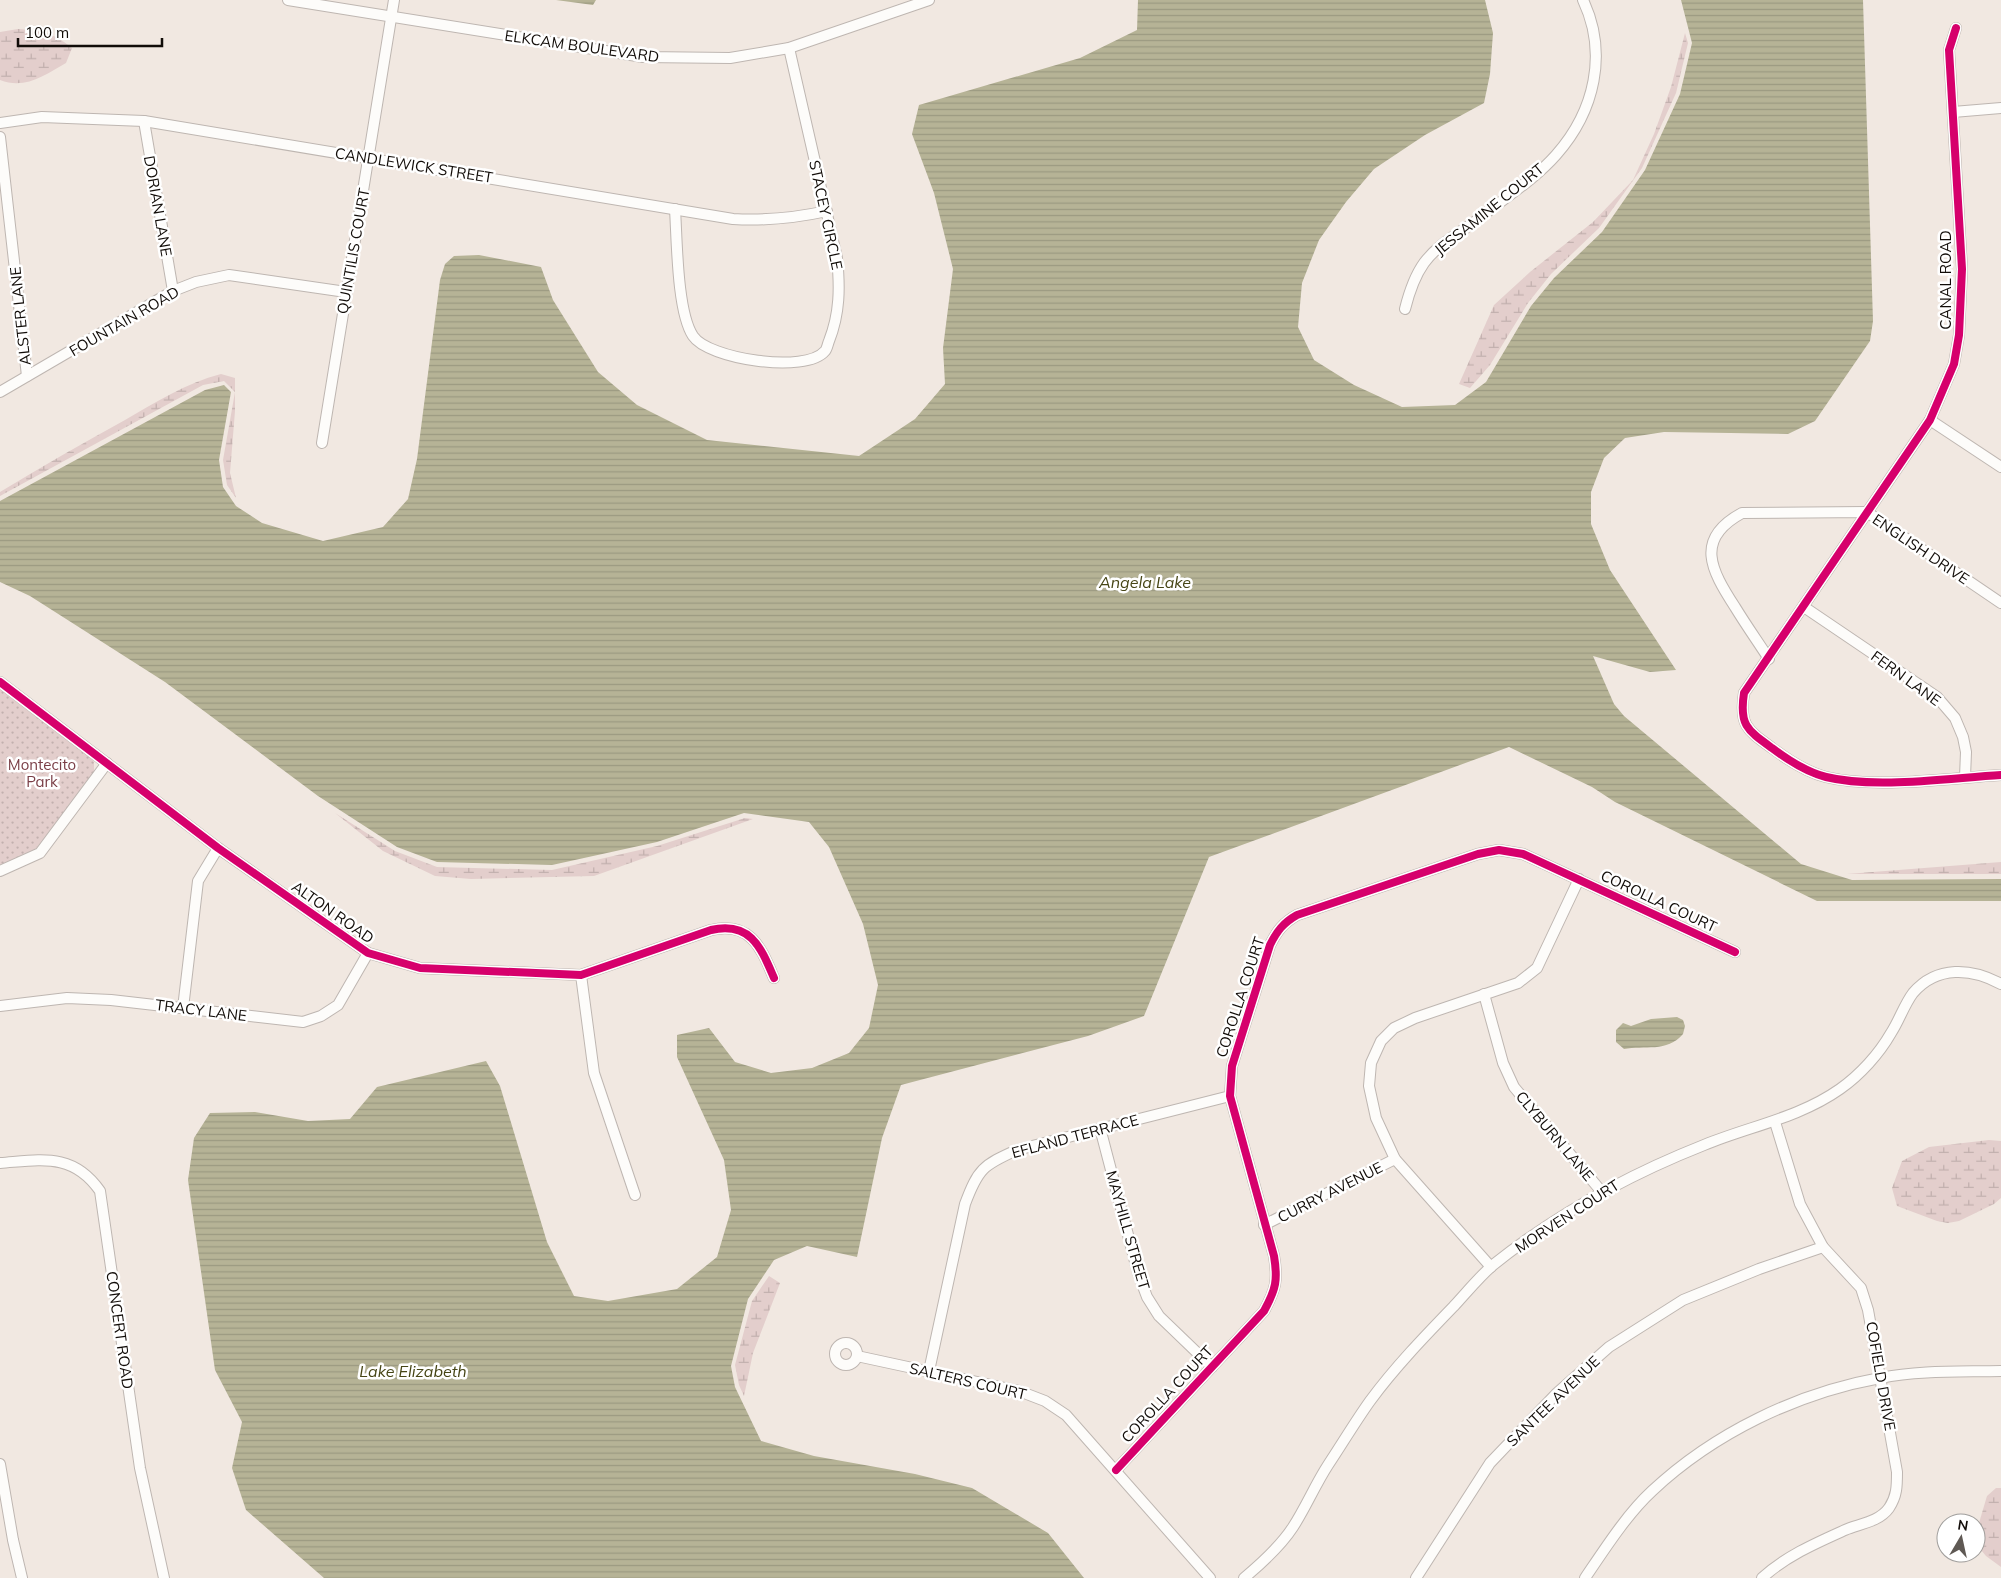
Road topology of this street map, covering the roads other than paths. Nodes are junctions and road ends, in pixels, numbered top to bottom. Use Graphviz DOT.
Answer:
graph roads {
  1 [pos="288,0"];
  2 [pos="394,0"];
  3 [pos="929,0"];
  4 [pos="1583,0"];
  5 [pos="392,18"];
  6 [pos="1956,28"];
  7 [pos="789,48"];
  8 [pos="2001,108"];
  9 [pos="1952,112"];
  10 [pos="144,121"];
  11 [pos="0,123"];
  12 [pos="0,137"];
  13 [pos="369,157"];
  14 [pos="675,209"];
  15 [pos="827,210"];
  16 [pos="173,291"];
  17 [pos="346,292"];
  18 [pos="1405,309"];
  19 [pos="27,376"];
  20 [pos="0,392"];
  21 [pos="1930,420"];
  22 [pos="322,443"];
  23 [pos="2001,467"];
  24 [pos="1868,512"];
  25 [pos="2001,603"];
  26 [pos="1804,607"];
  27 [pos="1769,659"];
  28 [pos="0,682"];
  29 [pos="107,763"];
  30 [pos="2001,775"];
  31 [pos="1965,777"];
  32 [pos="218,848"];
  33 [pos="0,871"];
  34 [pos="1579,878"];
  35 [pos="1735,952"];
  36 [pos="368,953"];
  37 [pos="581,975"];
  38 [pos="774,978"];
  39 [pos="2001,984"];
  40 [pos="1484,994"];
  41 [pos="0,1006"];
  42 [pos="183,1008"];
  43 [pos="1230,1096"];
  44 [pos="1775,1122"];
  45 [pos="1100,1128"];
  46 [pos="1395,1159"];
  47 [pos="0,1163"];
  48 [pos="1601,1191"];
  49 [pos="635,1195"];
  50 [pos="1264,1226"];
  51 [pos="1823,1247"];
  52 [pos="1491,1267"];
  53 [pos="857,1356"];
  54 [pos="1212,1367"];
  55 [pos="929,1371"];
  56 [pos="2001,1371"];
  57 [pos="1882,1377"];
  58 [pos="0,1464"];
  59 [pos="1116,1470"];
  60 [pos="1,1478"];
  61 [pos="22,1578"];
  62 [pos="164,1578"];
  63 [pos="1210,1578"];
  64 [pos="1244,1578"];
  65 [pos="1416,1578"];
  66 [pos="1585,1578"];
  67 [pos="1762,1578"];
  1 -- 5 [label="street, ELKCAM BOULEVARD"];
  2 -- 5 [label="street, QUINTILIS COURT"];
  3 -- 7 [label="street, ELKCAM BOULEVARD"];
  4 -- 18 [label="street, JESSAMINE COURT"];
  5 -- 7 [label="street, ELKCAM BOULEVARD"];
  5 -- 13 [label="street, QUINTILIS COURT"];
  6 -- 9 [label="street, CANAL ROAD"];
  7 -- 15 [label="street, STACEY CIRCLE"];
  8 -- 9 [label="street"];
  9 -- 21 [label="street, CANAL ROAD"];
  10 -- 11 [label="street, CANDLEWICK STREET"];
  10 -- 13 [label="street, CANDLEWICK STREET"];
  10 -- 16 [label="street, DORIAN LANE"];
  12 -- 19 [label="street, ALSTER LANE"];
  13 -- 14 [label="street, CANDLEWICK STREET"];
  13 -- 17 [label="street, QUINTILIS COURT"];
  14 -- 15 [label="street, CANDLEWICK STREET"];
  14 -- 15 [label="street, STACEY CIRCLE"];
  16 -- 17 [label="street, FOUNTAIN ROAD"];
  16 -- 19 [label="street, FOUNTAIN ROAD"];
  17 -- 22 [label="street, QUINTILIS COURT"];
  19 -- 20 [label="street, FOUNTAIN ROAD"];
  21 -- 23 [label="street"];
  21 -- 24 [label="street, CANAL ROAD"];
  24 -- 25 [label="street, ENGLISH DRIVE"];
  24 -- 26 [label="street, CANAL ROAD"];
  24 -- 27 [label="street, ENGLISH DRIVE"];
  26 -- 27 [label="street, CANAL ROAD"];
  26 -- 31 [label="street, FERN LANE"];
  27 -- 31 [label="street, CANAL ROAD"];
  28 -- 29 [label="street, ALTON ROAD"];
  29 -- 32 [label="street, ALTON ROAD"];
  29 -- 33 [label="street"];
  30 -- 31 [label="street, CANAL ROAD"];
  32 -- 36 [label="street, ALTON ROAD"];
  32 -- 42 [label="street"];
  34 -- 35 [label="street, COROLLA COURT"];
  34 -- 40 [label="street"];
  34 -- 43 [label="street, COROLLA COURT"];
  36 -- 37 [label="street, ALTON ROAD"];
  36 -- 42 [label="street, TRACY LANE"];
  37 -- 38 [label="street, ALTON ROAD"];
  37 -- 49 [label="street"];
  39 -- 44 [label="street, MORVEN COURT"];
  40 -- 46 [label="street"];
  40 -- 48 [label="street, CLYBURN LANE"];
  41 -- 42 [label="street, TRACY LANE"];
  43 -- 45 [label="street, EFLAND TERRACE"];
  43 -- 50 [label="street, COROLLA COURT"];
  44 -- 48 [label="street, MORVEN COURT"];
  44 -- 51 [label="street, COFIELD DRIVE"];
  45 -- 54 [label="street, MAYHILL STREET"];
  45 -- 55 [label="street, EFLAND TERRACE"];
  46 -- 50 [label="street, CURRY AVENUE"];
  46 -- 52 [label="street"];
  47 -- 62 [label="street, CONCERT ROAD"];
  48 -- 52 [label="street, MORVEN COURT"];
  50 -- 54 [label="street, COROLLA COURT"];
  51 -- 57 [label="street, COFIELD DRIVE"];
  51 -- 65 [label="street, SANTEE AVENUE"];
  52 -- 64 [label="street, MORVEN COURT"];
  53 -- 55 [label="street, SALTERS COURT"];
  54 -- 59 [label="street, COROLLA COURT"];
  55 -- 59 [label="street, SALTERS COURT"];
  56 -- 57 [label="street"];
  57 -- 66 [label="street"];
  57 -- 67 [label="street, COFIELD DRIVE"];
  58 -- 60 [label="street"];
  59 -- 63 [label="street, SALTERS COURT"];
  60 -- 61 [label="street"];
}
